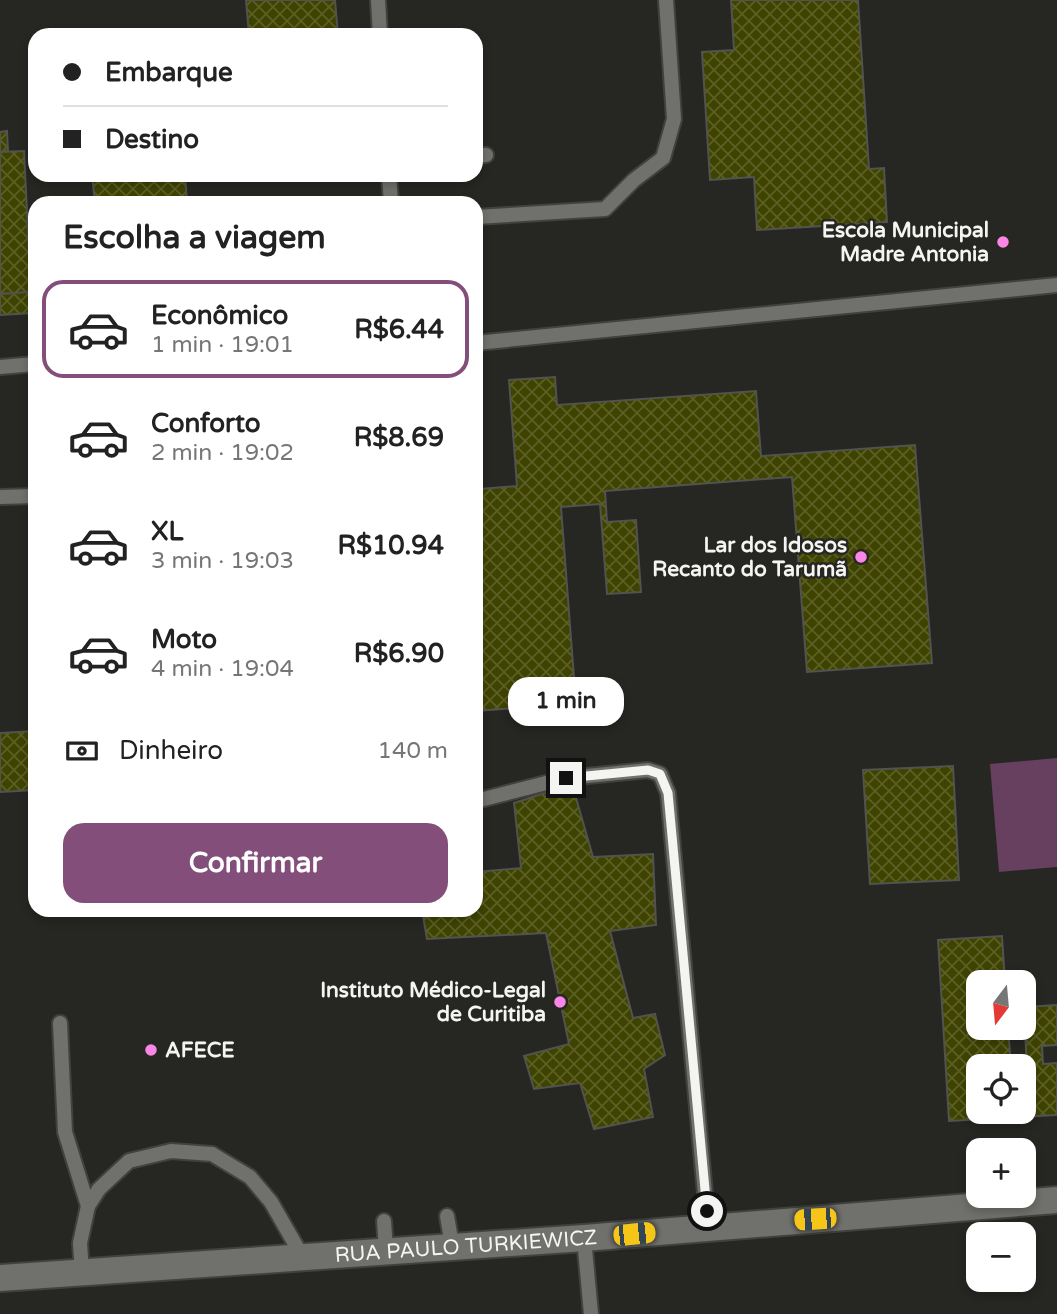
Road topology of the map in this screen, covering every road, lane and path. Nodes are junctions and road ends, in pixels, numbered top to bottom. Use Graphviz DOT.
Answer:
graph roads {
  1 [pos="378,0"];
  2 [pos="666,0"];
  3 [pos="380,28"];
  4 [pos="483,217"];
  5 [pos="1057,285"];
  6 [pos="483,342"];
  7 [pos="28,365"];
  8 [pos="0,367"];
  9 [pos="28,496"];
  10 [pos="0,498"];
  11 [pos="483,800"];
  12 [pos="60,1023"];
  13 [pos="1057,1200"];
  14 [pos="88,1206"];
  15 [pos="447,1216"];
  16 [pos="384,1221"];
  17 [pos="708,1227"];
  18 [pos="584,1238"];
  19 [pos="452,1245"];
  20 [pos="386,1250"];
  21 [pos="302,1256"];
  22 [pos="82,1273"];
  23 [pos="0,1279"];
  24 [pos="591,1314"];
  1 -- 3 [label="lane"];
  2 -- 4 [label="lane"];
  5 -- 6 [label="lane"];
  7 -- 8 [label="lane"];
  9 -- 10 [label="lane"];
  11 -- 17 [label="lane"];
  12 -- 14 [label="lane"];
  13 -- 17 [label="street, RUA PAULO TURKIEWICZ"];
  14 -- 21 [label="lane"];
  14 -- 22 [label="lane"];
  15 -- 19 [label="lane"];
  16 -- 20 [label="lane"];
  17 -- 18 [label="street, RUA PAULO TURKIEWICZ"];
  18 -- 19 [label="street, RUA PAULO TURKIEWICZ"];
  18 -- 24 [label="lane"];
  19 -- 20 [label="street, RUA PAULO TURKIEWICZ"];
  20 -- 21 [label="street, RUA PAULO TURKIEWICZ"];
  21 -- 22 [label="street, RUA PAULO TURKIEWICZ"];
  22 -- 23 [label="street, RUA PAULO TURKIEWICZ"];
}
